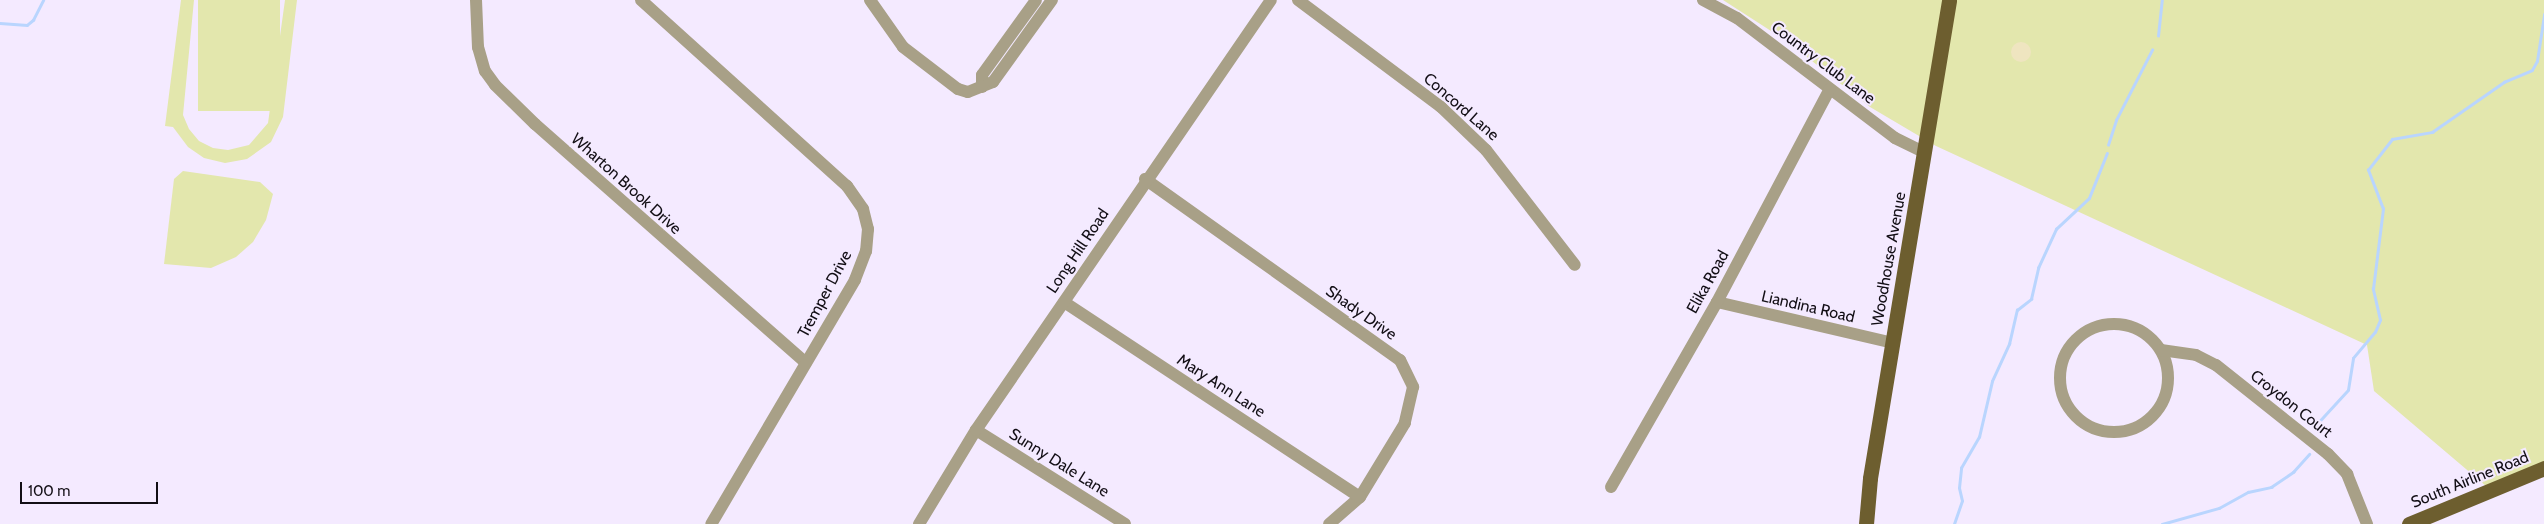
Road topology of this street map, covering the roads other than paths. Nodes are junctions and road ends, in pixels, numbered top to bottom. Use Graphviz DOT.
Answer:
graph roads {
  1 [pos="476,0"];
  2 [pos="642,0"];
  3 [pos="870,0"];
  4 [pos="1036,0"];
  5 [pos="1052,0"];
  6 [pos="1271,0"];
  7 [pos="1298,0"];
  8 [pos="1703,0"];
  9 [pos="1949,0"];
  10 [pos="982,87"];
  11 [pos="1830,89"];
  12 [pos="1924,152"];
  13 [pos="1145,179"];
  14 [pos="1575,265"];
  15 [pos="1064,302"];
  16 [pos="1717,302"];
  17 [pos="1893,344"];
  18 [pos="2160,350"];
  19 [pos="806,363"];
  20 [pos="976,430"];
  21 [pos="2544,468"];
  22 [pos="1610,487"];
  23 [pos="1360,497"];
  24 [pos="1112,520"];
  25 [pos="711,524"];
  26 [pos="919,524"];
  27 [pos="1125,524"];
  28 [pos="1329,524"];
  29 [pos="1866,524"];
  30 [pos="2367,524"];
  31 [pos="2409,524"];
  1 -- 19 [label="street, Wharton Brook Drive"];
  2 -- 19 [label="street, Tremper Drive"];
  3 -- 10 [label="street"];
  4 -- 10 [label="street"];
  5 -- 10 [label="street"];
  6 -- 13 [label="street, Long Hill Road"];
  7 -- 14 [label="street, Concord Lane"];
  8 -- 11 [label="street, Country Club Lane"];
  9 -- 12 [label="main road, Woodhouse Avenue"];
  11 -- 12 [label="street, Country Club Lane"];
  11 -- 16 [label="street, Elika Road"];
  12 -- 17 [label="main road, Woodhouse Avenue"];
  13 -- 15 [label="street, Long Hill Road"];
  13 -- 23 [label="street, Shady Drive"];
  15 -- 20 [label="street, Long Hill Road"];
  15 -- 23 [label="street, Mary Ann Lane"];
  16 -- 17 [label="street, Liandina Road"];
  16 -- 22 [label="street, Elika Road"];
  17 -- 29 [label="main road, Woodhouse Avenue"];
  18 -- 18 [label="street"];
  18 -- 30 [label="street, Croydon Court"];
  19 -- 25 [label="street, Tremper Drive"];
  20 -- 24 [label="street, Sunny Dale Lane"];
  20 -- 26 [label="street, Long Hill Road"];
  21 -- 31 [label="main road, South Airline Road"];
  23 -- 28 [label="street, Shady Drive"];
  24 -- 27 [label="street, Sunny Dale Lane"];
}
